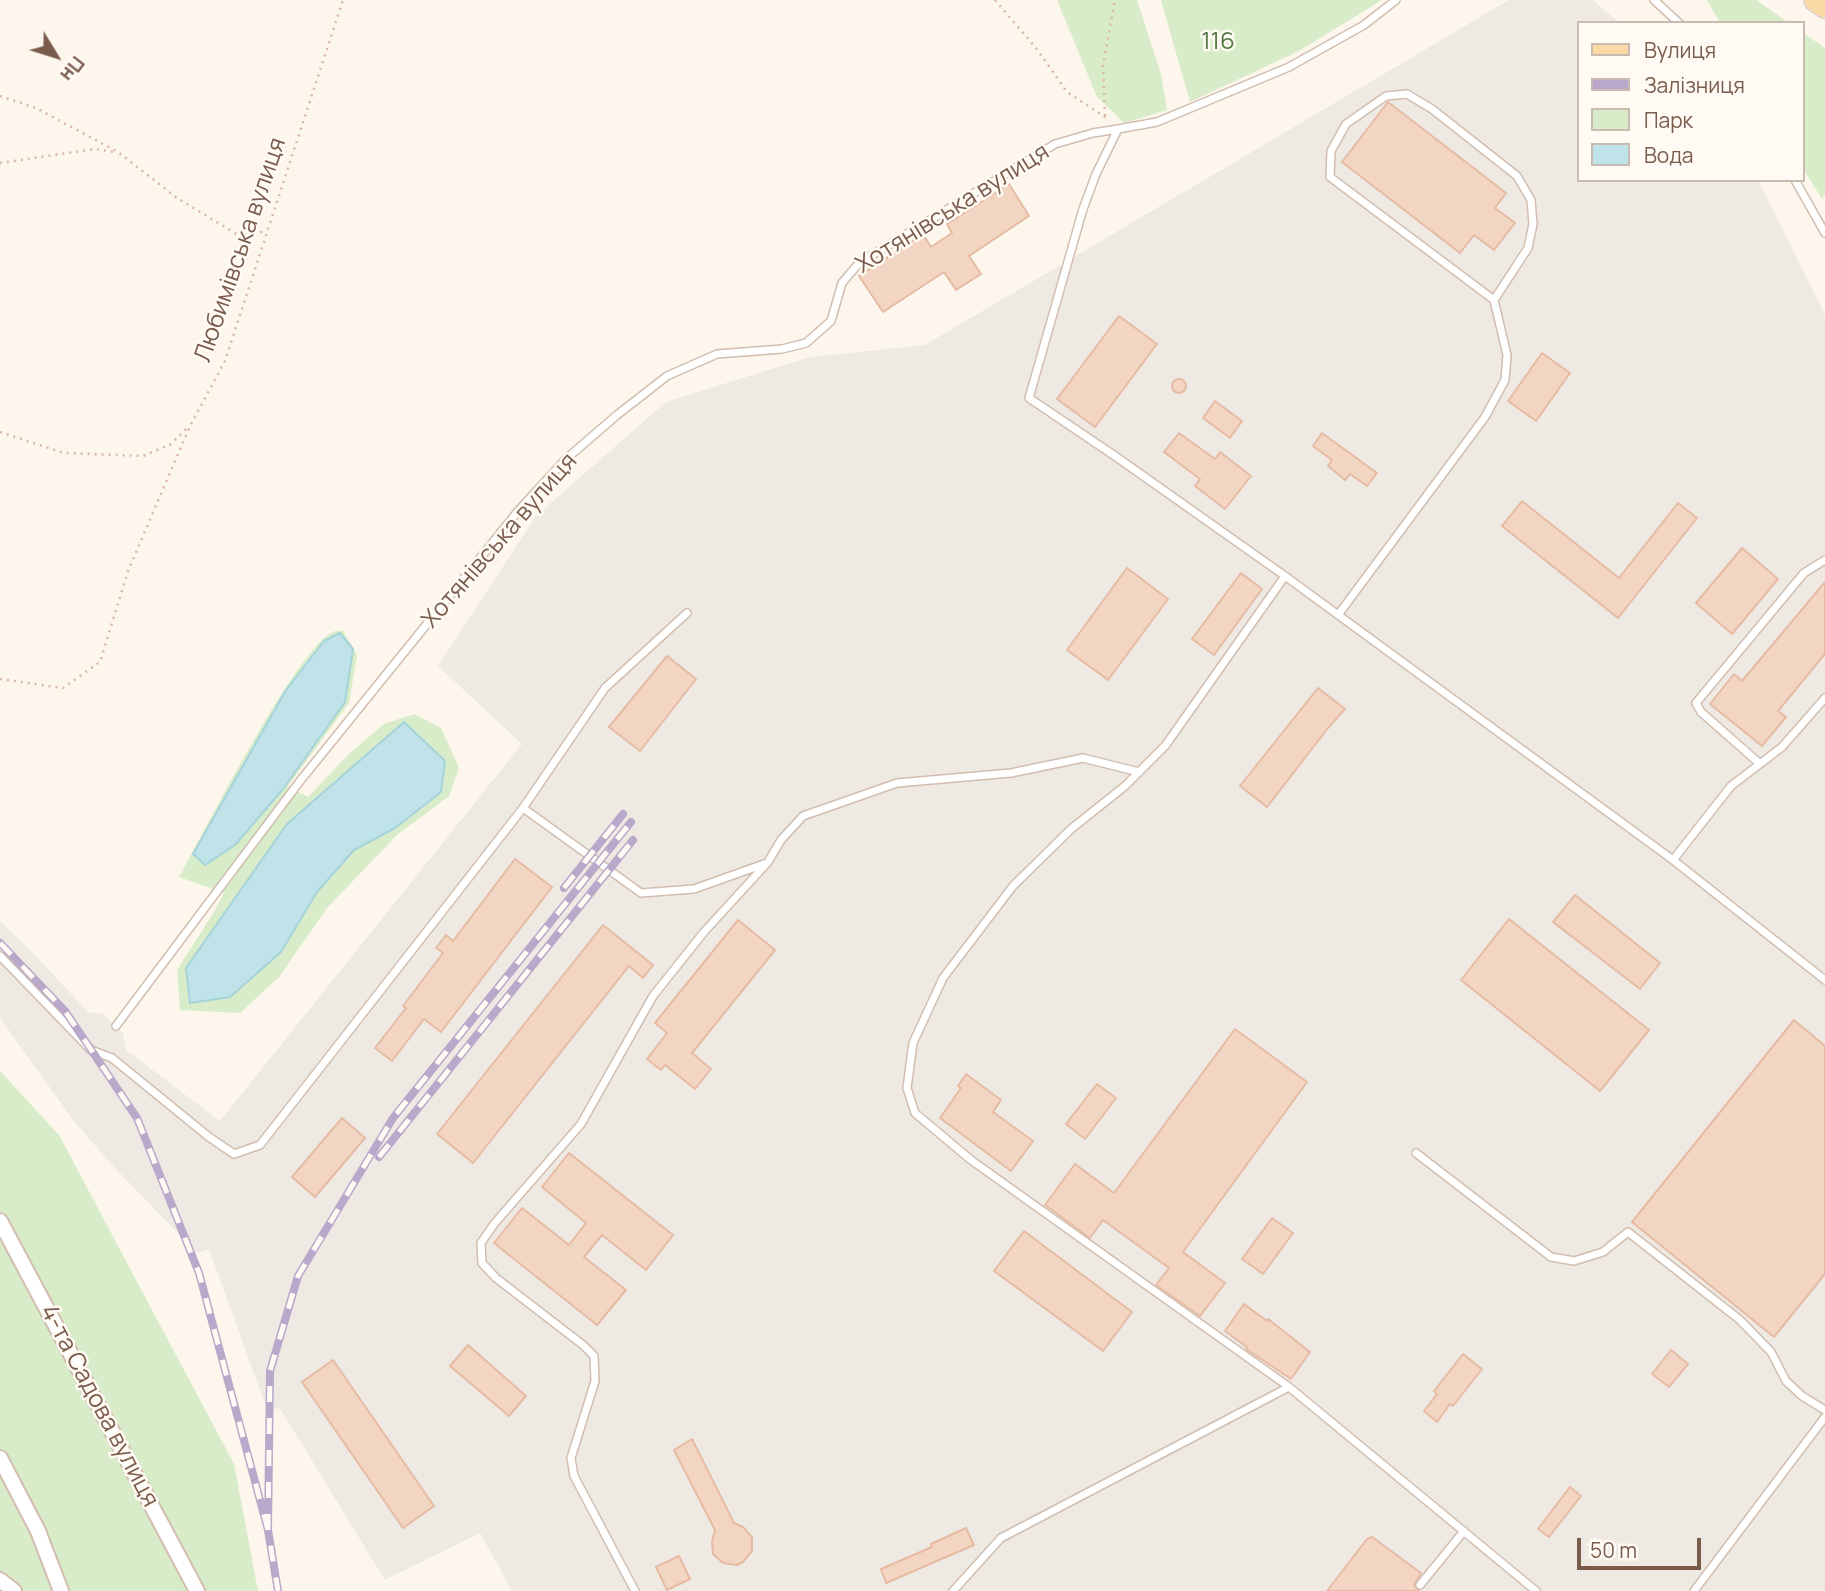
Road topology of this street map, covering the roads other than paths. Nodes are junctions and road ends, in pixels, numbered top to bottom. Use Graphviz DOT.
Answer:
graph roads {
  1 [pos="1396,0"];
  2 [pos="1654,0"];
  3 [pos="1816,0"];
  4 [pos="1825,6"];
  5 [pos="1677,21"];
  6 [pos="1118,129"];
  7 [pos="1796,182"];
  8 [pos="1825,233"];
  9 [pos="1494,300"];
  10 [pos="1825,560"];
  11 [pos="1285,576"];
  12 [pos="687,613"];
  13 [pos="1338,615"];
  14 [pos="1825,698"];
  15 [pos="1759,763"];
  16 [pos="1139,772"];
  17 [pos="523,808"];
  18 [pos="1673,860"];
  19 [pos="768,862"];
  20 [pos="0,956"];
  21 [pos="1825,981"];
  22 [pos="116,1026"];
  23 [pos="1416,1153"];
  24 [pos="0,1221"];
  25 [pos="1289,1387"];
  26 [pos="1825,1410"];
  27 [pos="1825,1417"];
  28 [pos="0,1458"];
  29 [pos="1464,1531"];
  30 [pos="0,1580"];
  31 [pos="1420,1585"];
  32 [pos="14,1591"];
  33 [pos="61,1591"];
  34 [pos="197,1591"];
  35 [pos="635,1591"];
  36 [pos="953,1591"];
  37 [pos="1536,1591"];
  38 [pos="1693,1591"];
  1 -- 6 [label="lane, Хотянівська вулиця"];
  2 -- 5 [label="lane"];
  3 -- 4 [label="main road"];
  6 -- 11 [label="lane"];
  6 -- 22 [label="lane, Хотянівська вулиця"];
  7 -- 8 [label="lane"];
  9 -- 9 [label="lane"];
  9 -- 13 [label="lane"];
  10 -- 15 [label="lane"];
  11 -- 13 [label="lane"];
  11 -- 16 [label="lane"];
  12 -- 17 [label="lane"];
  13 -- 18 [label="lane"];
  14 -- 15 [label="lane"];
  15 -- 18 [label="lane"];
  16 -- 19 [label="lane"];
  16 -- 25 [label="lane"];
  17 -- 19 [label="lane"];
  17 -- 20 [label="lane"];
  18 -- 21 [label="lane"];
  19 -- 35 [label="lane"];
  23 -- 26 [label="lane"];
  24 -- 34 [label="street, 4-та Садова вулиця"];
  25 -- 29 [label="lane"];
  25 -- 36 [label="lane"];
  27 -- 38 [label="lane"];
  28 -- 33 [label="street"];
  29 -- 31 [label="lane"];
  29 -- 37 [label="lane"];
  30 -- 32 [label="street"];
}
